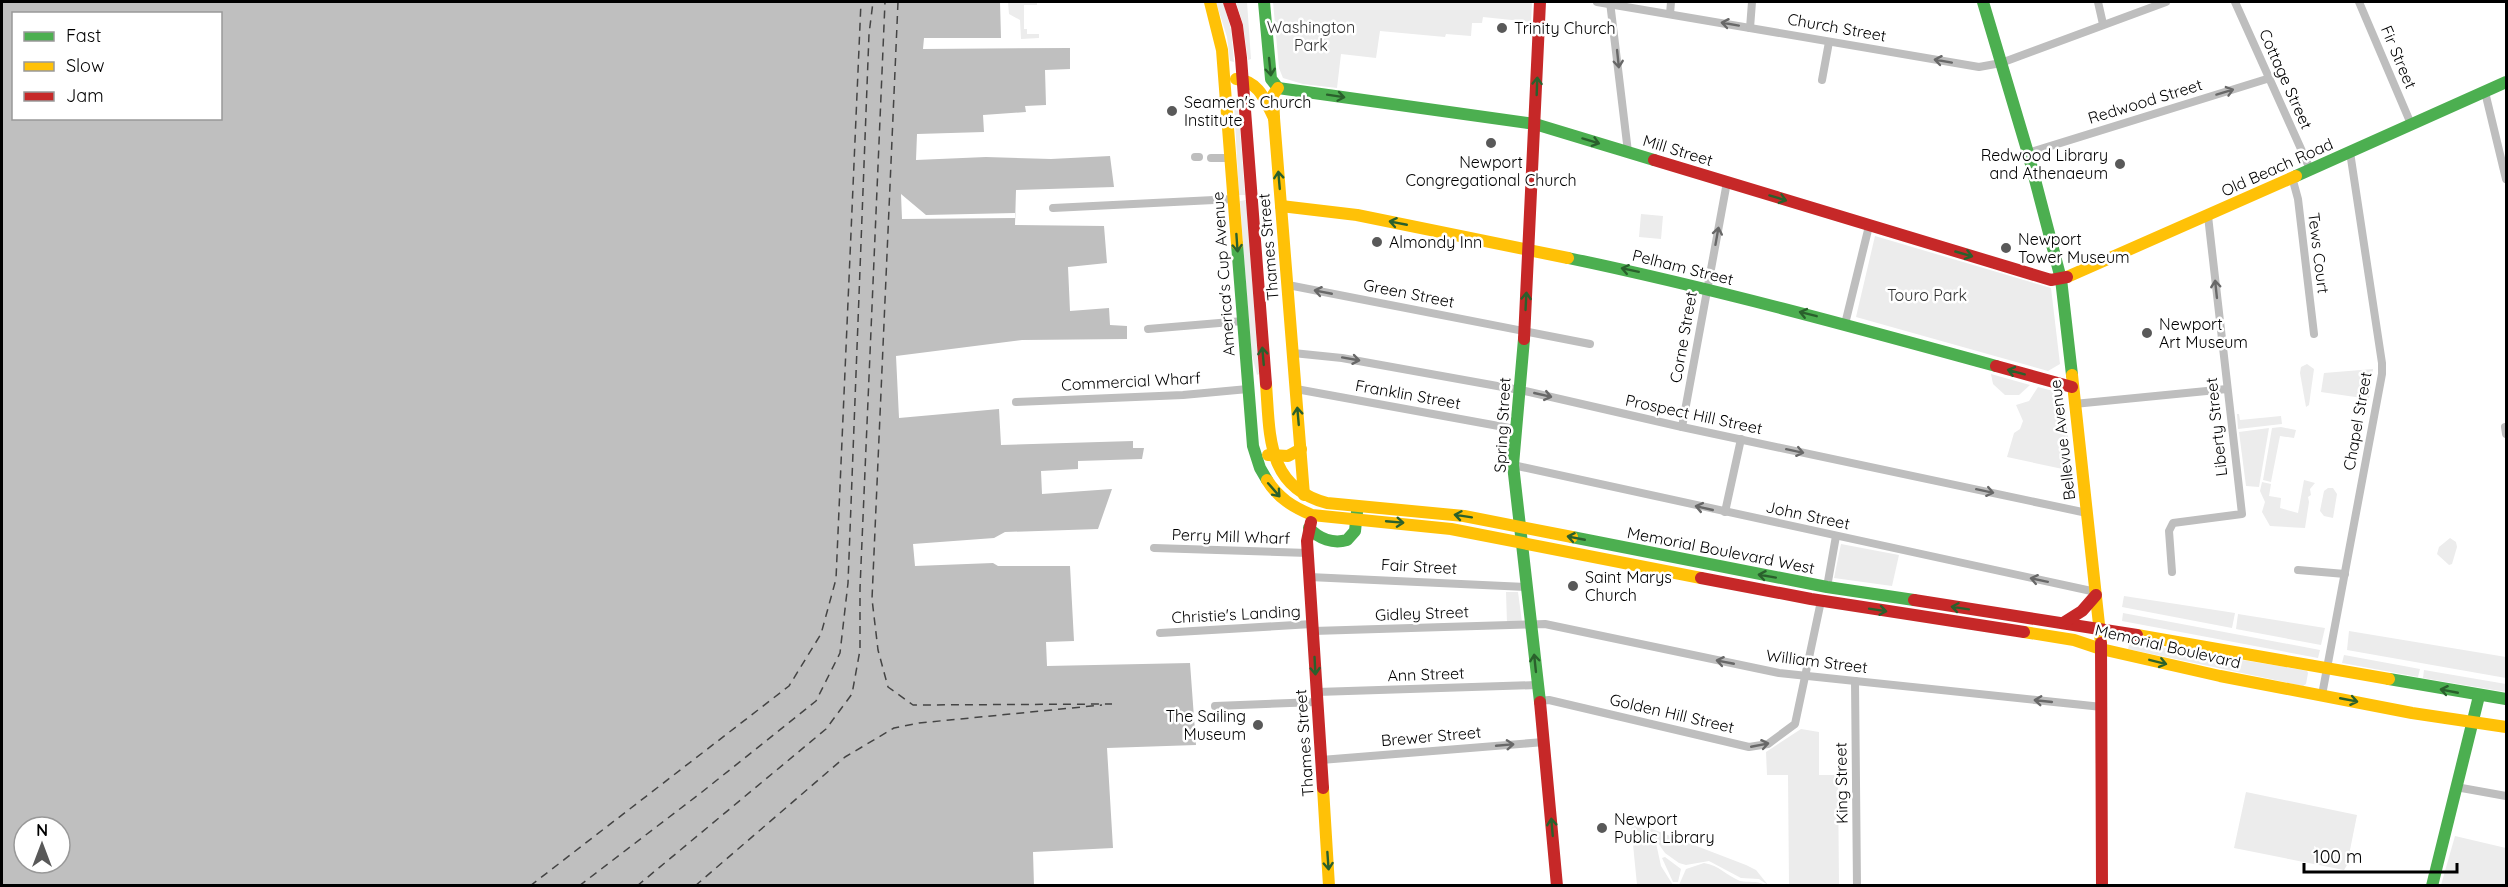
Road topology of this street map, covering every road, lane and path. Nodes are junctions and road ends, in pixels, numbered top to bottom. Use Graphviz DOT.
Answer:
graph roads {
  1 [pos="1210,2"];
  2 [pos="1229,2"];
  3 [pos="1264,2"];
  4 [pos="1540,2"];
  5 [pos="1597,2"];
  6 [pos="1610,2"];
  7 [pos="1671,2"];
  8 [pos="1752,2"];
  9 [pos="1983,2"];
  10 [pos="2098,2"];
  11 [pos="2166,2"];
  12 [pos="2235,2"];
  13 [pos="2359,2"];
  14 [pos="1670,14"];
  15 [pos="2103,24"];
  16 [pos="1750,28"];
  17 [pos="1829,42"];
  18 [pos="2001,63"];
  19 [pos="2270,78"];
  20 [pos="1242,79"];
  21 [pos="1225,80"];
  22 [pos="1822,80"];
  23 [pos="2506,82"];
  24 [pos="1278,88"];
  25 [pos="2485,92"];
  26 [pos="1274,118"];
  27 [pos="1535,124"];
  28 [pos="2411,124"];
  29 [pos="1628,152"];
  30 [pos="2350,152"];
  31 [pos="2028,153"];
  32 [pos="1211,158"];
  33 [pos="1231,158"];
  34 [pos="2310,169"];
  35 [pos="2292,177"];
  36 [pos="2506,179"];
  37 [pos="1727,182"];
  38 [pos="1234,199"];
  39 [pos="1281,206"];
  40 [pos="1053,208"];
  41 [pos="2208,216"];
  42 [pos="1869,226"];
  43 [pos="1529,249"];
  44 [pos="2061,279"];
  45 [pos="1287,285"];
  46 [pos="1707,289"];
  47 [pos="1243,321"];
  48 [pos="1845,324"];
  49 [pos="1148,328"];
  50 [pos="1525,331"];
  51 [pos="2314,334"];
  52 [pos="1590,344"];
  53 [pos="1293,353"];
  54 [pos="2072,387"];
  55 [pos="1248,389"];
  56 [pos="1296,389"];
  57 [pos="2227,389"];
  58 [pos="1519,390"];
  59 [pos="1016,402"];
  60 [pos="2074,405"];
  61 [pos="1682,427"];
  62 [pos="1515,429"];
  63 [pos="1741,440"];
  64 [pos="1253,446"];
  65 [pos="1301,449"];
  66 [pos="1274,456"];
  67 [pos="1514,465"];
  68 [pos="1304,495"];
  69 [pos="1335,503"];
  70 [pos="1357,505"];
  71 [pos="1725,512"];
  72 [pos="2087,513"];
  73 [pos="1316,516"];
  74 [pos="1356,519"];
  75 [pos="1520,527"];
  76 [pos="1309,528"];
  77 [pos="1836,536"];
  78 [pos="1522,542"];
  79 [pos="1154,548"];
  80 [pos="1308,554"];
  81 [pos="2298,570"];
  82 [pos="2172,572"];
  83 [pos="2345,574"];
  84 [pos="1309,577"];
  85 [pos="1527,587"];
  86 [pos="1827,587"];
  87 [pos="2096,593"];
  88 [pos="1821,601"];
  89 [pos="2063,623"];
  90 [pos="1531,625"];
  91 [pos="1313,628"];
  92 [pos="2101,629"];
  93 [pos="1160,633"];
  94 [pos="2101,649"];
  95 [pos="2326,667"];
  96 [pos="1805,675"];
  97 [pos="1855,681"];
  98 [pos="1537,685"];
  99 [pos="2322,695"];
  100 [pos="2479,696"];
  101 [pos="1317,697"];
  102 [pos="2506,699"];
  103 [pos="1539,701"];
  104 [pos="1215,706"];
  105 [pos="2102,706"];
  106 [pos="2472,723"];
  107 [pos="2506,727"];
  108 [pos="1544,742"];
  109 [pos="1321,760"];
  110 [pos="2456,787"];
  111 [pos="2506,796"];
  112 [pos="1329,885"];
  113 [pos="1557,885"];
  114 [pos="1857,885"];
  115 [pos="2102,885"];
  116 [pos="2432,885"];
  1 -- 21 [label="main road, America's Cup Avenue"];
  2 -- 20 [label="main road, America's Cup Avenue"];
  3 -- 24 [label="main road, Thames Street, one-way"];
  27 -- 4 [label="main road, Spring Street, one-way"];
  5 -- 6 [label="street, Church Street"];
  6 -- 14 [label="street, Church Street"];
  6 -- 29 [label="street, one-way"];
  7 -- 14 [label="street"];
  8 -- 16 [label="street"];
  9 -- 18 [label="main road, Bellevue Avenue"];
  10 -- 15 [label="street"];
  11 -- 15 [label="street, Church Street"];
  12 -- 19 [label="street, Cottage Street"];
  13 -- 28 [label="street, Fir Street"];
  16 -- 14 [label="street, Church Street, one-way"];
  15 -- 18 [label="street, Church Street"];
  16 -- 17 [label="street, Church Street"];
  18 -- 17 [label="street, Church Street, one-way"];
  17 -- 22 [label="street"];
  18 -- 31 [label="main road, Bellevue Avenue"];
  31 -- 19 [label="street, Redwood Street, one-way"];
  19 -- 34 [label="street, Cottage Street"];
  20 -- 21 [label="main road"];
  20 -- 26 [label="main road"];
  66 -- 20 [label="main road, America's Cup Avenue, one-way"];
  21 -- 33 [label="main road, America's Cup Avenue"];
  23 -- 25 [label="main road, Old Beach Road"];
  24 -- 26 [label="main road, Thames Street"];
  24 -- 27 [label="main road, Mill Street, one-way"];
  25 -- 28 [label="main road, Old Beach Road"];
  25 -- 36 [label="street"];
  39 -- 26 [label="main road, Thames Street, one-way"];
  27 -- 29 [label="main road, Mill Street, one-way"];
  27 -- 43 [label="main road, Spring Street"];
  28 -- 30 [label="main road, Old Beach Road"];
  29 -- 37 [label="main road, Mill Street"];
  30 -- 34 [label="main road, Old Beach Road"];
  30 -- 83 [label="street, Chapel Street"];
  31 -- 44 [label="main road, Bellevue Avenue"];
  32 -- 33 [label="street"];
  33 -- 38 [label="main road, America's Cup Avenue"];
  34 -- 35 [label="main road, Old Beach Road"];
  35 -- 41 [label="main road, Old Beach Road"];
  35 -- 51 [label="street, Tews Court"];
  37 -- 42 [label="main road, Mill Street, one-way"];
  46 -- 37 [label="street, Corne Street, one-way"];
  38 -- 40 [label="street"];
  38 -- 47 [label="main road, America's Cup Avenue, one-way"];
  43 -- 39 [label="main road, Pelham Street, one-way"];
  39 -- 45 [label="main road, Thames Street"];
  41 -- 44 [label="main road, Old Beach Road"];
  57 -- 41 [label="street, Liberty Street, one-way"];
  42 -- 44 [label="main road, Mill Street, one-way"];
  42 -- 48 [label="street"];
  46 -- 43 [label="main road, Pelham Street, one-way"];
  50 -- 43 [label="main road, Spring Street, one-way"];
  44 -- 54 [label="main road, Bellevue Avenue"];
  50 -- 45 [label="street, Green Street, one-way"];
  45 -- 53 [label="main road, Thames Street"];
  48 -- 46 [label="main road, Pelham Street, one-way"];
  46 -- 61 [label="street, Corne Street"];
  47 -- 49 [label="street"];
  47 -- 55 [label="main road, America's Cup Avenue"];
  54 -- 48 [label="main road, Pelham Street, one-way"];
  50 -- 52 [label="street, Green Street"];
  50 -- 58 [label="main road, Spring Street"];
  53 -- 56 [label="main road, Thames Street"];
  53 -- 58 [label="street, Prospect Hill Street, one-way"];
  54 -- 60 [label="main road, Bellevue Avenue"];
  55 -- 59 [label="street, Commercial Wharf"];
  55 -- 64 [label="main road, America's Cup Avenue"];
  56 -- 62 [label="street, Franklin Street"];
  65 -- 56 [label="main road, Thames Street, one-way"];
  57 -- 60 [label="street"];
  57 -- 82 [label="street, Liberty Street"];
  58 -- 61 [label="street, Prospect Hill Street, one-way"];
  58 -- 62 [label="main road, Spring Street"];
  60 -- 72 [label="main road, Bellevue Avenue"];
  61 -- 63 [label="street, Prospect Hill Street"];
  62 -- 67 [label="main road, Spring Street"];
  63 -- 71 [label="street"];
  63 -- 72 [label="street, Prospect Hill Street, one-way"];
  64 -- 66 [label="main road"];
  64 -- 73 [label="main road, America's Cup Avenue, one-way"];
  65 -- 66 [label="main road"];
  65 -- 68 [label="main road, Thames Street"];
  66 -- 68 [label="main road, America's Cup Avenue"];
  71 -- 67 [label="street, John Street, one-way"];
  67 -- 75 [label="main road, Spring Street"];
  68 -- 69 [label="main road"];
  69 -- 70 [label="main road, Memorial Boulevard West"];
  69 -- 73 [label="main road, Thames Street"];
  70 -- 74 [label="main road"];
  75 -- 70 [label="main road, Memorial Boulevard West, one-way"];
  71 -- 77 [label="street, John Street"];
  72 -- 87 [label="main road, Bellevue Avenue"];
  73 -- 74 [label="main road, Memorial Boulevard West"];
  73 -- 76 [label="main road, Thames Street"];
  74 -- 76 [label="main road"];
  74 -- 78 [label="main road, Memorial Boulevard West, one-way"];
  75 -- 78 [label="main road, Spring Street"];
  86 -- 75 [label="main road, Memorial Boulevard West, one-way"];
  76 -- 80 [label="main road, Thames Street"];
  77 -- 86 [label="street"];
  87 -- 77 [label="street, John Street, one-way"];
  78 -- 85 [label="main road, Spring Street"];
  78 -- 88 [label="main road, Memorial Boulevard West"];
  79 -- 80 [label="street, Perry Mill Wharf"];
  80 -- 84 [label="main road, Thames Street"];
  81 -- 83 [label="street"];
  83 -- 95 [label="street, Chapel Street"];
  84 -- 85 [label="street, Fair Street"];
  84 -- 91 [label="main road, Thames Street"];
  85 -- 90 [label="main road, Spring Street"];
  89 -- 86 [label="main road, Memorial Boulevard West, one-way"];
  87 -- 89 [label="main road"];
  87 -- 92 [label="main road, Bellevue Avenue"];
  88 -- 94 [label="main road, Memorial Boulevard, one-way"];
  88 -- 96 [label="street"];
  89 -- 92 [label="main road, Memorial Boulevard West"];
  90 -- 91 [label="street, Gidley Street"];
  96 -- 90 [label="street, William Street, one-way"];
  98 -- 90 [label="main road, Spring Street, one-way"];
  91 -- 93 [label="street, Christie's Landing"];
  91 -- 101 [label="main road, Thames Street, one-way"];
  92 -- 94 [label="main road, Bellevue Avenue"];
  92 -- 95 [label="main road, Memorial Boulevard"];
  94 -- 99 [label="main road, Memorial Boulevard, one-way"];
  94 -- 105 [label="main road, Bellevue Avenue"];
  95 -- 99 [label="street, Chapel Street"];
  100 -- 95 [label="main road, Memorial Boulevard, one-way"];
  96 -- 97 [label="street, William Street"];
  103 -- 96 [label="street, Golden Hill Street, one-way"];
  105 -- 97 [label="street, William Street, one-way"];
  97 -- 114 [label="street, King Street"];
  98 -- 101 [label="street, Ann Street"];
  98 -- 103 [label="main road, Spring Street"];
  99 -- 106 [label="main road, Memorial Boulevard, one-way"];
  100 -- 102 [label="main road, Memorial Boulevard"];
  100 -- 106 [label="main road"];
  101 -- 104 [label="street, Ann Street"];
  101 -- 109 [label="main road, Thames Street"];
  103 -- 108 [label="main road, Spring Street"];
  105 -- 115 [label="main road, Bellevue Avenue"];
  106 -- 107 [label="main road, Memorial Boulevard"];
  106 -- 110 [label="main road"];
  109 -- 108 [label="street, Brewer Street, one-way"];
  113 -- 108 [label="main road, Spring Street, one-way"];
  109 -- 112 [label="main road, Thames Street, one-way"];
  110 -- 111 [label="street"];
  110 -- 116 [label="main road"];
}
